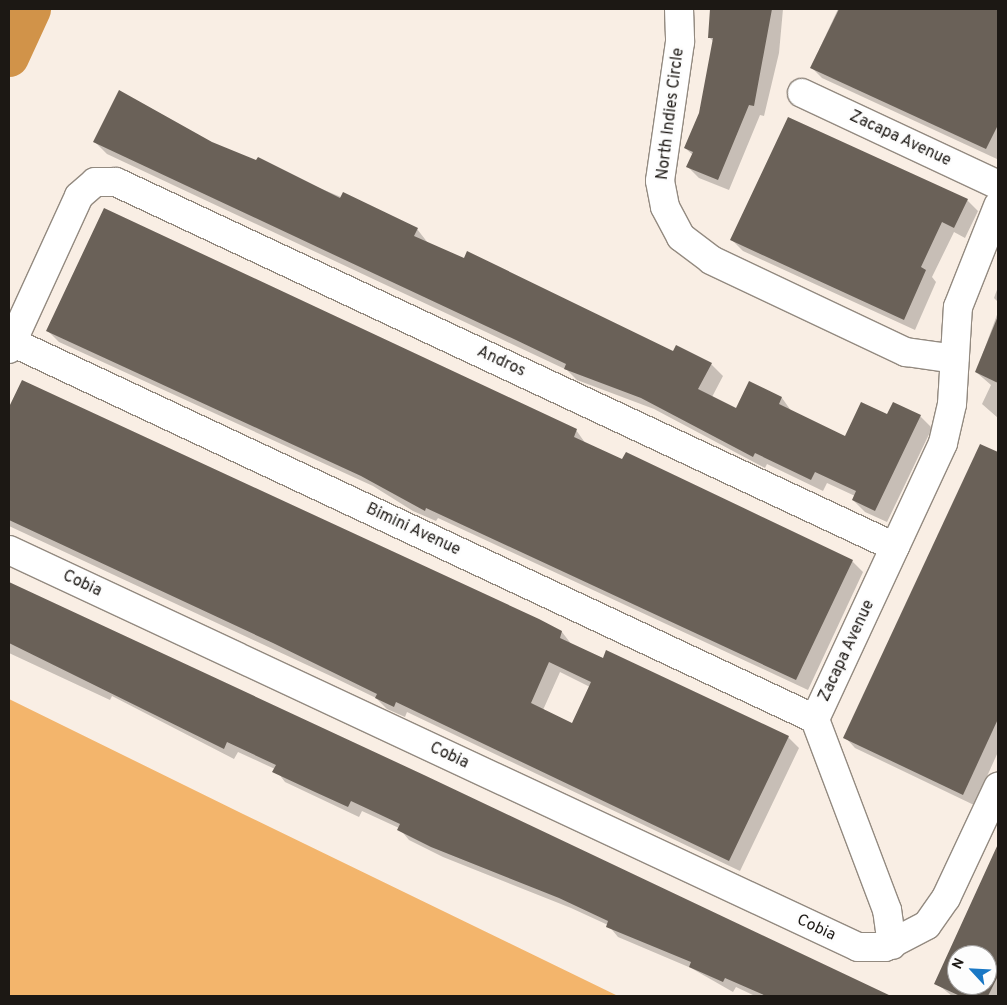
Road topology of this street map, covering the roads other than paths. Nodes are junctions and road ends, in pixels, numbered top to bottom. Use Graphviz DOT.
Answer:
graph roads {
  1 [pos="679,9"];
  2 [pos="802,93"];
  3 [pos="998,185"];
  4 [pos="998,206"];
  5 [pos="11,346"];
  6 [pos="955,359"];
  7 [pos="895,547"];
  8 [pos="9,550"];
  9 [pos="814,719"];
  10 [pos="998,787"];
  11 [pos="892,945"];
  1 -- 6 [label="street, North Indies Circle"];
  2 -- 3 [label="street, Zacapa Avenue"];
  4 -- 6 [label="street, Zacapa Avenue"];
  5 -- 7 [label="street, Andros"];
  5 -- 9 [label="street, Bimini Avenue"];
  6 -- 7 [label="street, Zacapa Avenue"];
  7 -- 9 [label="street, Zacapa Avenue"];
  8 -- 11 [label="street, Cobia"];
  9 -- 11 [label="street, Zacapa Avenue"];
  10 -- 11 [label="street"];
}
